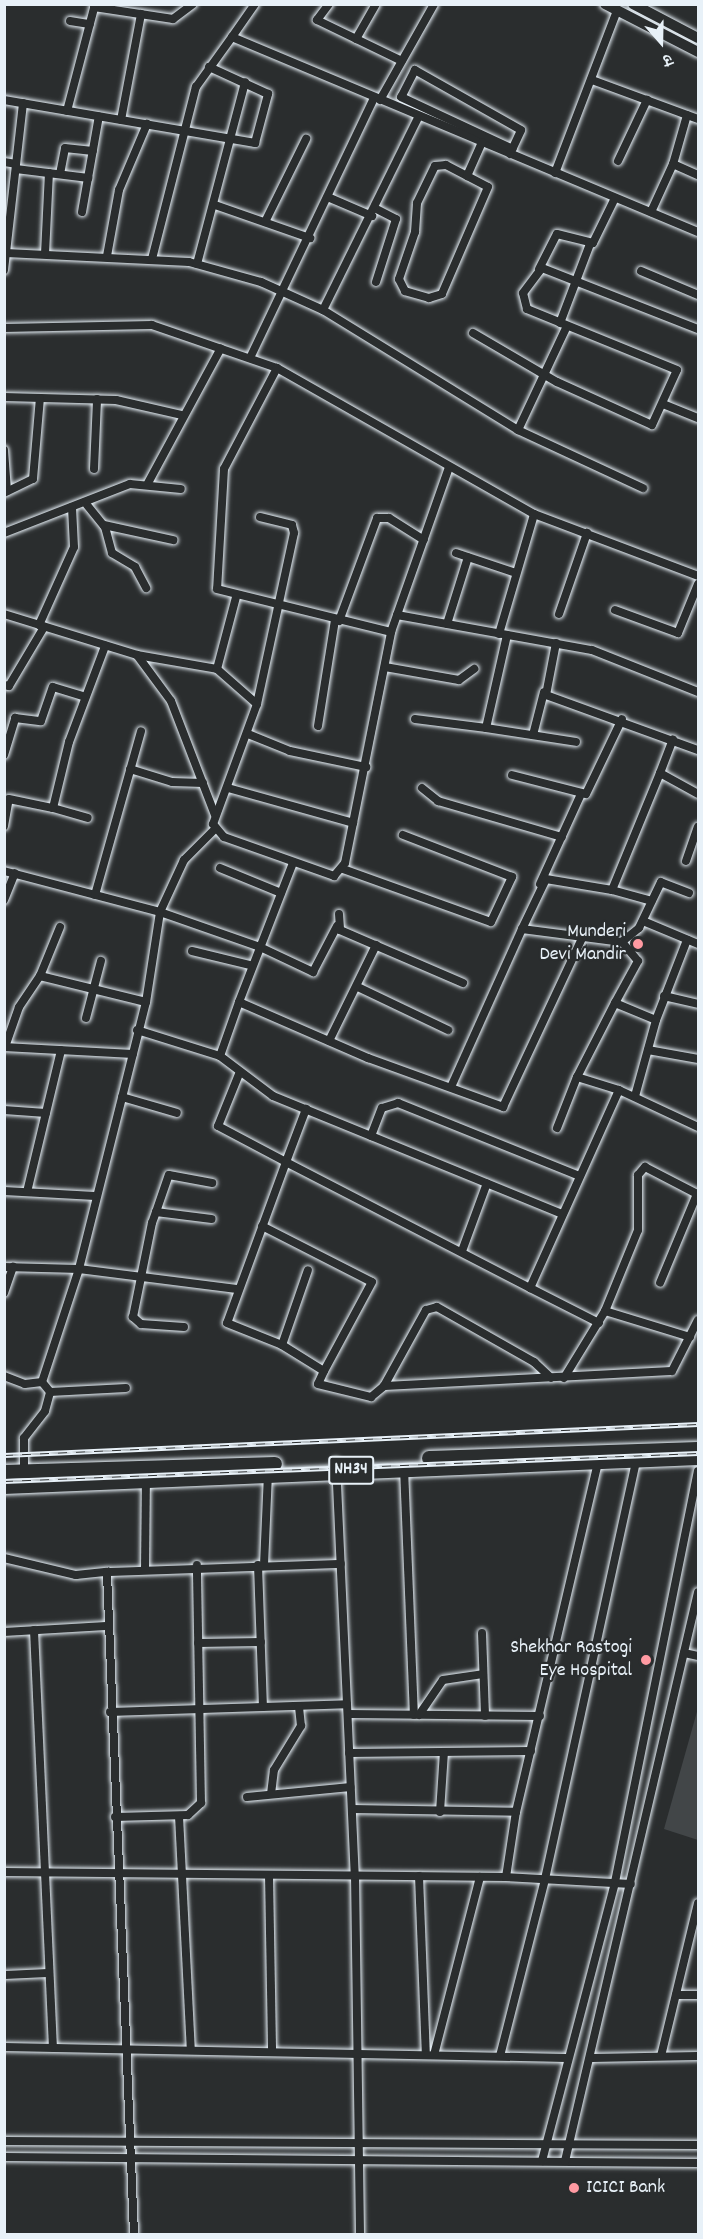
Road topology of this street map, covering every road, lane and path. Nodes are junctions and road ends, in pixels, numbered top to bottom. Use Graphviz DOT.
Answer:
graph roads {
  1 [pos="193,4"];
  2 [pos="255,4"];
  3 [pos="329,4"];
  4 [pos="376,4"];
  5 [pos="434,4"];
  6 [pos="605,4"];
  7 [pos="633,4"];
  8 [pos="95,6"];
  9 [pos="617,11"];
  10 [pos="141,14"];
  11 [pos="70,21"];
  12 [pos="90,24"];
  13 [pos="232,37"];
  14 [pos="699,38"];
  15 [pos="356,39"];
  16 [pos="699,52"];
  17 [pos="402,61"];
  18 [pos="209,66"];
  19 [pos="592,80"];
  20 [pos="245,82"];
  21 [pos="377,99"];
  22 [pos="4,100"];
  23 [pos="647,100"];
  24 [pos="23,103"];
  25 [pos="67,111"];
  26 [pos="687,115"];
  27 [pos="99,116"];
  28 [pos="419,116"];
  29 [pos="699,119"];
  30 [pos="121,120"];
  31 [pos="147,124"];
  32 [pos="457,128"];
  33 [pos="182,129"];
  34 [pos="231,139"];
  35 [pos="306,139"];
  36 [pos="482,142"];
  37 [pos="93,151"];
  38 [pos="511,152"];
  39 [pos="618,161"];
  40 [pos="4,162"];
  41 [pos="673,164"];
  42 [pos="16,167"];
  43 [pos="50,173"];
  44 [pos="555,173"];
  45 [pos="60,174"];
  46 [pos="699,175"];
  47 [pos="467,176"];
  48 [pos="88,178"];
  49 [pos="330,198"];
  50 [pos="615,198"];
  51 [pos="215,205"];
  52 [pos="82,212"];
  53 [pos="374,212"];
  54 [pos="651,212"];
  55 [pos="265,222"];
  56 [pos="699,232"];
  57 [pos="310,238"];
  58 [pos="590,244"];
  59 [pos="6,253"];
  60 [pos="45,254"];
  61 [pos="107,256"];
  62 [pos="152,259"];
  63 [pos="196,264"];
  64 [pos="539,269"];
  65 [pos="4,270"];
  66 [pos="641,271"];
  67 [pos="578,281"];
  68 [pos="376,282"];
  69 [pos="280,290"];
  70 [pos="699,295"];
  71 [pos="323,310"];
  72 [pos="564,325"];
  73 [pos="4,328"];
  74 [pos="699,329"];
  75 [pos="473,333"];
  76 [pos="221,348"];
  77 [pos="250,358"];
  78 [pos="278,368"];
  79 [pos="544,374"];
  80 [pos="4,397"];
  81 [pos="39,398"];
  82 [pos="97,399"];
  83 [pos="663,404"];
  84 [pos="182,415"];
  85 [pos="699,418"];
  86 [pos="518,430"];
  87 [pos="4,450"];
  88 [pos="449,467"];
  89 [pos="94,469"];
  90 [pos="148,483"];
  91 [pos="643,488"];
  92 [pos="181,489"];
  93 [pos="6,492"];
  94 [pos="87,505"];
  95 [pos="72,507"];
  96 [pos="534,514"];
  97 [pos="260,517"];
  98 [pos="104,525"];
  99 [pos="4,533"];
  100 [pos="587,533"];
  101 [pos="173,540"];
  102 [pos="424,540"];
  103 [pos="456,553"];
  104 [pos="468,557"];
  105 [pos="513,572"];
  106 [pos="699,576"];
  107 [pos="699,584"];
  108 [pos="146,588"];
  109 [pos="236,597"];
  110 [pos="277,608"];
  111 [pos="615,610"];
  112 [pos="4,614"];
  113 [pos="559,614"];
  114 [pos="397,615"];
  115 [pos="337,621"];
  116 [pos="447,624"];
  117 [pos="42,626"];
  118 [pos="391,632"];
  119 [pos="503,634"];
  120 [pos="556,643"];
  121 [pos="105,646"];
  122 [pos="137,655"];
  123 [pos="385,667"];
  124 [pos="217,669"];
  125 [pos="474,669"];
  126 [pos="4,685"];
  127 [pos="544,692"];
  128 [pos="699,692"];
  129 [pos="85,697"];
  130 [pos="257,704"];
  131 [pos="622,719"];
  132 [pos="415,720"];
  133 [pos="318,726"];
  134 [pos="486,728"];
  135 [pos="141,731"];
  136 [pos="248,734"];
  137 [pos="533,735"];
  138 [pos="673,740"];
  139 [pos="576,742"];
  140 [pos="699,750"];
  141 [pos="4,755"];
  142 [pos="366,767"];
  143 [pos="130,769"];
  144 [pos="660,773"];
  145 [pos="512,775"];
  146 [pos="203,783"];
  147 [pos="228,788"];
  148 [pos="422,789"];
  149 [pos="581,794"];
  150 [pos="699,794"];
  151 [pos="7,799"];
  152 [pos="53,808"];
  153 [pos="215,815"];
  154 [pos="88,818"];
  155 [pos="353,823"];
  156 [pos="4,826"];
  157 [pos="699,827"];
  158 [pos="215,829"];
  159 [pos="403,835"];
  160 [pos="562,837"];
  161 [pos="686,861"];
  162 [pos="293,863"];
  163 [pos="220,868"];
  164 [pos="343,869"];
  165 [pos="4,871"];
  166 [pos="15,873"];
  167 [pos="540,885"];
  168 [pos="612,890"];
  169 [pos="281,893"];
  170 [pos="690,893"];
  171 [pos="94,895"];
  172 [pos="4,900"];
  173 [pos="652,901"];
  174 [pos="160,912"];
  175 [pos="339,914"];
  176 [pos="643,921"];
  177 [pos="337,926"];
  178 [pos="60,927"];
  179 [pos="522,929"];
  180 [pos="582,938"];
  181 [pos="687,940"];
  182 [pos="622,942"];
  183 [pos="699,944"];
  184 [pos="376,945"];
  185 [pos="260,947"];
  186 [pos="192,951"];
  187 [pos="101,961"];
  188 [pos="250,965"];
  189 [pos="40,976"];
  190 [pos="463,983"];
  191 [pos="358,987"];
  192 [pos="93,989"];
  193 [pos="664,996"];
  194 [pos="146,1002"];
  195 [pos="239,1002"];
  196 [pos="615,1003"];
  197 [pos="699,1004"];
  198 [pos="86,1018"];
  199 [pos="656,1020"];
  200 [pos="137,1030"];
  201 [pos="448,1030"];
  202 [pos="329,1041"];
  203 [pos="5,1047"];
  204 [pos="62,1050"];
  205 [pos="648,1050"];
  206 [pos="133,1054"];
  207 [pos="220,1056"];
  208 [pos="699,1059"];
  209 [pos="239,1074"];
  210 [pos="577,1077"];
  211 [pos="451,1087"];
  212 [pos="619,1090"];
  213 [pos="635,1096"];
  214 [pos="123,1097"];
  215 [pos="306,1109"];
  216 [pos="4,1110"];
  217 [pos="46,1113"];
  218 [pos="177,1113"];
  219 [pos="699,1127"];
  220 [pos="557,1128"];
  221 [pos="371,1136"];
  222 [pos="286,1162"];
  223 [pos="580,1176"];
  224 [pos="212,1183"];
  225 [pos="487,1183"];
  226 [pos="4,1191"];
  227 [pos="27,1192"];
  228 [pos="698,1194"];
  229 [pos="95,1196"];
  230 [pos="156,1212"];
  231 [pos="562,1214"];
  232 [pos="212,1219"];
  233 [pos="262,1226"];
  234 [pos="462,1251"];
  235 [pos="9,1267"];
  236 [pos="79,1269"];
  237 [pos="308,1270"];
  238 [pos="138,1277"];
  239 [pos="660,1283"];
  240 [pos="530,1288"];
  241 [pos="237,1289"];
  242 [pos="4,1293"];
  243 [pos="605,1311"];
  244 [pos="699,1320"];
  245 [pos="599,1323"];
  246 [pos="184,1327"];
  247 [pos="690,1337"];
  248 [pos="282,1345"];
  249 [pos="324,1371"];
  250 [pos="4,1376"];
  251 [pos="551,1378"];
  252 [pos="564,1378"];
  253 [pos="42,1382"];
  254 [pos="384,1386"];
  255 [pos="126,1388"];
  256 [pos="50,1392"];
  257 [pos="699,1449"];
  258 [pos="638,1457"];
  259 [pos="699,1458"];
  260 [pos="598,1463"];
  261 [pos="337,1466"];
  262 [pos="404,1468"];
  263 [pos="24,1471"];
  264 [pos="699,1471"];
  265 [pos="4,1472"];
  266 [pos="268,1473"];
  267 [pos="146,1478"];
  268 [pos="4,1487"];
  269 [pos="4,1558"];
  270 [pos="341,1564"];
  271 [pos="197,1565"];
  272 [pos="261,1565"];
  273 [pos="145,1569"];
  274 [pos="106,1572"];
  275 [pos="699,1592"];
  276 [pos="106,1626"];
  277 [pos="34,1630"];
  278 [pos="4,1632"];
  279 [pos="482,1633"];
  280 [pos="261,1642"];
  281 [pos="198,1643"];
  282 [pos="684,1653"];
  283 [pos="699,1656"];
  284 [pos="483,1674"];
  285 [pos="347,1704"];
  286 [pos="299,1706"];
  287 [pos="263,1707"];
  288 [pos="197,1709"];
  289 [pos="110,1712"];
  290 [pos="348,1714"];
  291 [pos="417,1715"];
  292 [pos="485,1716"];
  293 [pos="540,1716"];
  294 [pos="531,1751"];
  295 [pos="444,1752"];
  296 [pos="349,1753"];
  297 [pos="351,1787"];
  298 [pos="271,1794"];
  299 [pos="247,1797"];
  300 [pos="352,1809"];
  301 [pos="440,1812"];
  302 [pos="516,1812"];
  303 [pos="179,1816"];
  304 [pos="115,1817"];
  305 [pos="4,1872"];
  306 [pos="43,1872"];
  307 [pos="117,1873"];
  308 [pos="185,1874"];
  309 [pos="269,1875"];
  310 [pos="355,1875"];
  311 [pos="419,1876"];
  312 [pos="480,1877"];
  313 [pos="506,1877"];
  314 [pos="545,1879"];
  315 [pos="615,1882"];
  316 [pos="632,1884"];
  317 [pos="699,1903"];
  318 [pos="694,1937"];
  319 [pos="49,1973"];
  320 [pos="4,1974"];
  321 [pos="676,1995"];
  322 [pos="699,1995"];
  323 [pos="4,2047"];
  324 [pos="53,2048"];
  325 [pos="122,2049"];
  326 [pos="191,2050"];
  327 [pos="272,2052"];
  328 [pos="359,2054"];
  329 [pos="430,2055"];
  330 [pos="500,2056"];
  331 [pos="662,2056"];
  332 [pos="699,2056"];
  333 [pos="566,2058"];
  334 [pos="592,2058"];
  335 [pos="4,2141"];
  336 [pos="130,2142"];
  337 [pos="360,2144"];
  338 [pos="545,2144"];
  339 [pos="570,2145"];
  340 [pos="699,2145"];
  341 [pos="4,2157"];
  342 [pos="132,2158"];
  343 [pos="361,2160"];
  344 [pos="542,2161"];
  345 [pos="565,2162"];
  346 [pos="699,2163"];
  347 [pos="134,2235"];
  348 [pos="360,2235"];
  1 -- 10 [label="street"];
  2 -- 13 [label="street"];
  3 -- 15 [label="street"];
  4 -- 15 [label="street"];
  5 -- 17 [label="street"];
  6 -- 9 [label="street"];
  7 -- 14 [label="street"];
  8 -- 10 [label="street"];
  8 -- 12 [label="street"];
  9 -- 16 [label="street"];
  9 -- 19 [label="street"];
  10 -- 30 [label="street"];
  11 -- 12 [label="street"];
  12 -- 25 [label="street"];
  13 -- 18 [label="street"];
  13 -- 21 [label="street"];
  15 -- 17 [label="street"];
  17 -- 21 [label="street"];
  18 -- 20 [label="street"];
  18 -- 33 [label="street"];
  19 -- 23 [label="street"];
  19 -- 44 [label="street"];
  20 -- 34 [label="street"];
  20 -- 34 [label="street"];
  21 -- 28 [label="street"];
  21 -- 49 [label="street"];
  22 -- 24 [label="street"];
  23 -- 26 [label="street"];
  23 -- 39 [label="street"];
  24 -- 25 [label="street"];
  24 -- 42 [label="street"];
  25 -- 27 [label="street"];
  26 -- 29 [label="street"];
  26 -- 41 [label="street"];
  27 -- 30 [label="street"];
  27 -- 37 [label="street"];
  28 -- 32 [label="street"];
  28 -- 53 [label="street"];
  30 -- 31 [label="street"];
  31 -- 33 [label="street"];
  31 -- 61 [label="street"];
  32 -- 36 [label="street"];
  32 -- 38 [label="street"];
  32 -- 38 [label="street"];
  33 -- 34 [label="street"];
  33 -- 62 [label="street"];
  34 -- 51 [label="street"];
  35 -- 55 [label="street"];
  36 -- 38 [label="street"];
  36 -- 47 [label="street"];
  37 -- 45 [label="street"];
  37 -- 48 [label="street"];
  38 -- 44 [label="street"];
  40 -- 42 [label="street"];
  41 -- 46 [label="street"];
  41 -- 54 [label="street"];
  42 -- 43 [label="street"];
  42 -- 59 [label="street"];
  43 -- 45 [label="street"];
  43 -- 60 [label="street"];
  44 -- 50 [label="street"];
  45 -- 48 [label="street"];
  47 -- 47 [label="street"];
  48 -- 52 [label="street"];
  49 -- 53 [label="street"];
  49 -- 57 [label="street"];
  50 -- 54 [label="street"];
  50 -- 58 [label="street"];
  51 -- 55 [label="street"];
  51 -- 63 [label="street"];
  53 -- 68 [label="street"];
  53 -- 71 [label="street"];
  54 -- 56 [label="street"];
  55 -- 57 [label="street"];
  57 -- 69 [label="street"];
  58 -- 64 [label="street"];
  58 -- 67 [label="street"];
  59 -- 60 [label="street"];
  59 -- 65 [label="street"];
  60 -- 61 [label="street"];
  61 -- 62 [label="street"];
  62 -- 63 [label="street"];
  63 -- 69 [label="street"];
  64 -- 67 [label="street"];
  64 -- 72 [label="street"];
  66 -- 70 [label="street"];
  67 -- 72 [label="street"];
  67 -- 74 [label="street"];
  69 -- 71 [label="street"];
  69 -- 77 [label="street"];
  71 -- 86 [label="street"];
  72 -- 79 [label="street"];
  72 -- 83 [label="street"];
  73 -- 76 [label="street"];
  75 -- 79 [label="street"];
  76 -- 77 [label="street"];
  76 -- 84 [label="street"];
  77 -- 78 [label="street"];
  78 -- 88 [label="street"];
  78 -- 109 [label="street"];
  79 -- 83 [label="street"];
  79 -- 86 [label="street"];
  80 -- 81 [label="street"];
  81 -- 82 [label="street"];
  81 -- 93 [label="street"];
  82 -- 84 [label="street"];
  82 -- 89 [label="street"];
  83 -- 85 [label="street"];
  84 -- 90 [label="street"];
  86 -- 91 [label="street"];
  87 -- 93 [label="street"];
  88 -- 96 [label="street"];
  88 -- 102 [label="street"];
  90 -- 92 [label="street"];
  90 -- 94 [label="street"];
  94 -- 95 [label="street"];
  94 -- 98 [label="street"];
  95 -- 99 [label="street"];
  95 -- 117 [label="street"];
  96 -- 100 [label="street"];
  96 -- 105 [label="street"];
  97 -- 110 [label="street"];
  98 -- 101 [label="street"];
  98 -- 108 [label="street"];
  100 -- 106 [label="street"];
  100 -- 113 [label="street"];
  102 -- 114 [label="street"];
  102 -- 115 [label="street"];
  103 -- 104 [label="street"];
  104 -- 105 [label="street"];
  104 -- 116 [label="street"];
  105 -- 119 [label="street"];
  107 -- 111 [label="street"];
  109 -- 110 [label="street"];
  109 -- 124 [label="street"];
  110 -- 115 [label="street"];
  110 -- 130 [label="street"];
  112 -- 117 [label="street"];
  114 -- 116 [label="street"];
  114 -- 118 [label="street"];
  115 -- 118 [label="street"];
  115 -- 133 [label="street"];
  116 -- 119 [label="street"];
  117 -- 121 [label="street"];
  117 -- 126 [label="street"];
  118 -- 123 [label="street"];
  119 -- 120 [label="street"];
  119 -- 134 [label="street"];
  120 -- 127 [label="street"];
  120 -- 128 [label="street"];
  121 -- 122 [label="street"];
  121 -- 129 [label="street"];
  122 -- 124 [label="street"];
  122 -- 146 [label="street"];
  123 -- 125 [label="street"];
  123 -- 142 [label="street"];
  124 -- 130 [label="street"];
  127 -- 131 [label="street"];
  127 -- 137 [label="street"];
  129 -- 141 [label="street"];
  129 -- 152 [label="street"];
  130 -- 136 [label="street"];
  131 -- 138 [label="street"];
  131 -- 149 [label="street"];
  132 -- 134 [label="street"];
  134 -- 137 [label="street"];
  135 -- 143 [label="street"];
  136 -- 142 [label="street"];
  136 -- 147 [label="street"];
  137 -- 139 [label="street"];
  138 -- 140 [label="street"];
  138 -- 144 [label="street"];
  142 -- 155 [label="street"];
  143 -- 146 [label="street"];
  143 -- 171 [label="street"];
  144 -- 150 [label="street"];
  144 -- 168 [label="street"];
  145 -- 149 [label="street"];
  146 -- 153 [label="street"];
  147 -- 153 [label="street"];
  147 -- 155 [label="street"];
  148 -- 160 [label="street"];
  149 -- 160 [label="street"];
  151 -- 152 [label="street"];
  151 -- 156 [label="street"];
  152 -- 154 [label="street"];
  153 -- 158 [label="street"];
  155 -- 164 [label="street"];
  157 -- 161 [label="street"];
  158 -- 162 [label="street"];
  158 -- 174 [label="street"];
  159 -- 164 [label="street"];
  160 -- 167 [label="street"];
  162 -- 164 [label="street"];
  162 -- 169 [label="street"];
  163 -- 169 [label="street"];
  165 -- 166 [label="street"];
  166 -- 171 [label="street"];
  166 -- 172 [label="street"];
  167 -- 168 [label="street"];
  167 -- 179 [label="street"];
  168 -- 173 [label="street"];
  169 -- 185 [label="street"];
  170 -- 173 [label="street"];
  171 -- 174 [label="street"];
  173 -- 176 [label="street"];
  174 -- 185 [label="street"];
  174 -- 194 [label="street"];
  175 -- 177 [label="street"];
  176 -- 181 [label="street"];
  176 -- 182 [label="street"];
  177 -- 184 [label="street"];
  177 -- 185 [label="street"];
  178 -- 189 [label="street"];
  179 -- 180 [label="street"];
  179 -- 211 [label="street"];
  180 -- 182 [label="street"];
  180 -- 211 [label="street"];
  181 -- 183 [label="street"];
  181 -- 193 [label="street"];
  182 -- 196 [label="street"];
  184 -- 190 [label="street"];
  184 -- 191 [label="street"];
  185 -- 188 [label="street"];
  186 -- 188 [label="street"];
  187 -- 192 [label="street"];
  188 -- 195 [label="street"];
  189 -- 192 [label="street"];
  189 -- 203 [label="street"];
  191 -- 201 [label="street"];
  191 -- 202 [label="street"];
  192 -- 194 [label="street"];
  192 -- 198 [label="street"];
  193 -- 197 [label="street"];
  193 -- 199 [label="street"];
  194 -- 200 [label="street"];
  195 -- 202 [label="street"];
  195 -- 207 [label="street"];
  196 -- 199 [label="street"];
  196 -- 210 [label="street"];
  199 -- 205 [label="street"];
  200 -- 206 [label="street"];
  200 -- 207 [label="street"];
  202 -- 211 [label="street"];
  203 -- 204 [label="street"];
  204 -- 206 [label="street"];
  204 -- 217 [label="street"];
  205 -- 208 [label="street"];
  205 -- 213 [label="street"];
  206 -- 214 [label="street"];
  207 -- 209 [label="street"];
  209 -- 215 [label="street"];
  209 -- 222 [label="street"];
  210 -- 212 [label="street"];
  210 -- 220 [label="street"];
  212 -- 213 [label="street"];
  212 -- 223 [label="street"];
  213 -- 219 [label="street"];
  214 -- 218 [label="street"];
  214 -- 229 [label="street"];
  215 -- 221 [label="street"];
  215 -- 222 [label="street"];
  216 -- 217 [label="street"];
  217 -- 227 [label="street"];
  221 -- 223 [label="street"];
  221 -- 225 [label="street"];
  222 -- 233 [label="street"];
  222 -- 234 [label="street"];
  223 -- 231 [label="street"];
  224 -- 230 [label="street"];
  225 -- 231 [label="street"];
  225 -- 234 [label="street"];
  226 -- 227 [label="street"];
  227 -- 229 [label="street"];
  228 -- 239 [label="street"];
  228 -- 243 [label="street"];
  229 -- 236 [label="street"];
  230 -- 232 [label="street"];
  230 -- 238 [label="street"];
  231 -- 240 [label="street"];
  233 -- 241 [label="street"];
  233 -- 249 [label="street"];
  234 -- 240 [label="street"];
  235 -- 236 [label="street"];
  235 -- 242 [label="street"];
  236 -- 238 [label="street"];
  236 -- 253 [label="street"];
  237 -- 248 [label="street"];
  238 -- 241 [label="street"];
  238 -- 246 [label="street"];
  240 -- 245 [label="street"];
  241 -- 248 [label="street"];
  243 -- 245 [label="street"];
  243 -- 247 [label="street"];
  244 -- 247 [label="street"];
  245 -- 252 [label="street"];
  247 -- 252 [label="street"];
  248 -- 249 [label="street"];
  249 -- 254 [label="street"];
  250 -- 253 [label="street"];
  251 -- 252 [label="street"];
  251 -- 254 [label="street"];
  251 -- 254 [label="street"];
  253 -- 256 [label="street"];
  255 -- 256 [label="street"];
  256 -- 263 [label="street"];
  257 -- 258 [label="highway, NH34"];
  258 -- 259 [label="highway, NH34"];
  258 -- 260 [label="highway, NH34"];
  258 -- 261 [label="highway, NH34"];
  258 -- 314 [label="street"];
  260 -- 262 [label="highway, NH34"];
  260 -- 293 [label="street"];
  261 -- 262 [label="highway, NH34"];
  261 -- 263 [label="highway, NH34"];
  261 -- 266 [label="highway, NH34"];
  261 -- 270 [label="street"];
  262 -- 291 [label="street"];
  263 -- 265 [label="highway, NH34"];
  264 -- 315 [label="street"];
  266 -- 267 [label="highway, NH34"];
  266 -- 272 [label="street"];
  267 -- 268 [label="highway, NH34"];
  267 -- 273 [label="street"];
  269 -- 274 [label="street"];
  270 -- 272 [label="street"];
  270 -- 285 [label="street"];
  271 -- 272 [label="street"];
  271 -- 273 [label="street"];
  271 -- 281 [label="street"];
  272 -- 280 [label="street"];
  273 -- 274 [label="street"];
  274 -- 276 [label="street"];
  275 -- 282 [label="street"];
  276 -- 277 [label="street"];
  276 -- 289 [label="street"];
  277 -- 278 [label="street"];
  277 -- 306 [label="street"];
  279 -- 284 [label="street"];
  280 -- 281 [label="street"];
  280 -- 287 [label="street"];
  281 -- 288 [label="street"];
  282 -- 283 [label="street"];
  282 -- 316 [label="street"];
  284 -- 291 [label="street"];
  284 -- 292 [label="street"];
  285 -- 286 [label="street"];
  285 -- 290 [label="street"];
  286 -- 287 [label="street"];
  286 -- 298 [label="street"];
  287 -- 288 [label="street"];
  288 -- 289 [label="street"];
  288 -- 303 [label="street"];
  289 -- 304 [label="street"];
  290 -- 291 [label="street"];
  290 -- 296 [label="street"];
  291 -- 292 [label="street"];
  292 -- 293 [label="street"];
  293 -- 294 [label="street"];
  294 -- 295 [label="street"];
  294 -- 302 [label="street"];
  295 -- 296 [label="street"];
  295 -- 301 [label="street"];
  296 -- 297 [label="street"];
  297 -- 298 [label="street"];
  297 -- 300 [label="street"];
  298 -- 299 [label="street"];
  300 -- 301 [label="street"];
  300 -- 310 [label="street"];
  301 -- 302 [label="street"];
  302 -- 313 [label="street"];
  303 -- 304 [label="street"];
  303 -- 308 [label="street"];
  304 -- 307 [label="street"];
  305 -- 306 [label="street"];
  306 -- 307 [label="street"];
  306 -- 319 [label="street"];
  307 -- 308 [label="street"];
  307 -- 325 [label="street"];
  308 -- 309 [label="street"];
  308 -- 326 [label="street"];
  309 -- 310 [label="street"];
  309 -- 327 [label="street"];
  310 -- 311 [label="street"];
  310 -- 328 [label="street"];
  311 -- 312 [label="street"];
  311 -- 329 [label="street"];
  312 -- 313 [label="street"];
  312 -- 329 [label="street"];
  313 -- 314 [label="street"];
  314 -- 315 [label="street"];
  314 -- 330 [label="street"];
  315 -- 316 [label="street"];
  315 -- 333 [label="street"];
  316 -- 334 [label="street"];
  317 -- 318 [label="street"];
  318 -- 321 [label="street"];
  319 -- 320 [label="street"];
  319 -- 324 [label="street"];
  321 -- 322 [label="street"];
  321 -- 331 [label="street"];
  323 -- 324 [label="street"];
  324 -- 325 [label="street"];
  325 -- 326 [label="street"];
  325 -- 336 [label="street"];
  326 -- 327 [label="street"];
  327 -- 328 [label="street"];
  328 -- 329 [label="street"];
  328 -- 337 [label="street"];
  329 -- 330 [label="street"];
  330 -- 333 [label="street"];
  331 -- 332 [label="street"];
  331 -- 334 [label="street"];
  333 -- 338 [label="street"];
  334 -- 339 [label="street"];
  335 -- 336 [label="street"];
  336 -- 337 [label="street"];
  336 -- 342 [label="street"];
  337 -- 338 [label="street"];
  337 -- 343 [label="street"];
  338 -- 339 [label="street"];
  338 -- 344 [label="street"];
  339 -- 340 [label="street"];
  339 -- 345 [label="street"];
  341 -- 342 [label="street"];
  342 -- 343 [label="street"];
  342 -- 347 [label="street"];
  343 -- 344 [label="street"];
  343 -- 348 [label="street"];
  344 -- 345 [label="street"];
  345 -- 346 [label="street"];
}
